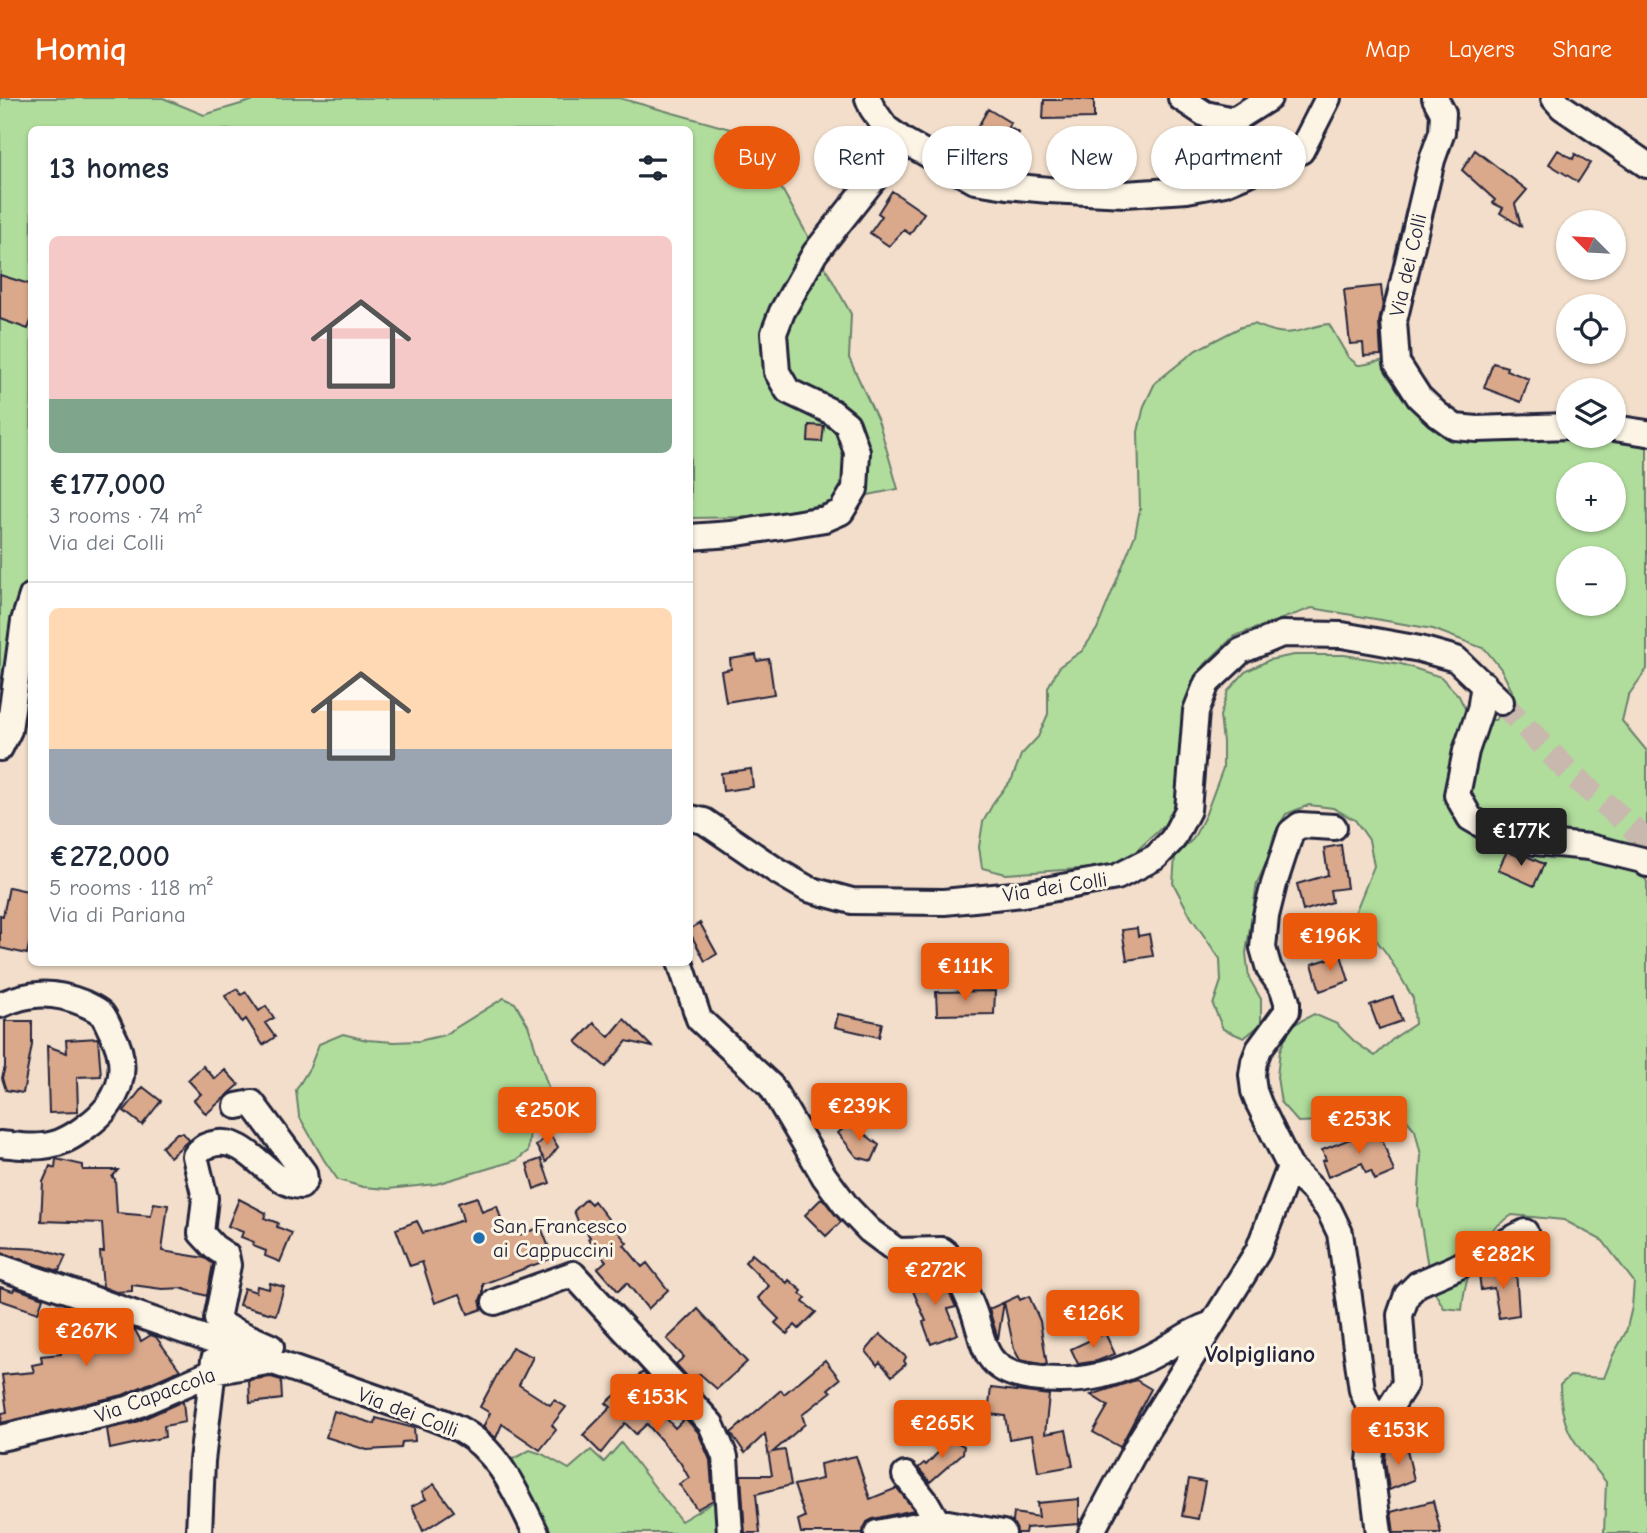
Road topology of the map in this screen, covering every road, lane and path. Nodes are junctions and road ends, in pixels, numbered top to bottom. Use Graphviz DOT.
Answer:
graph roads {
  1 [pos="868,98"];
  2 [pos="1181,98"];
  3 [pos="1269,98"];
  4 [pos="1328,98"];
  5 [pos="1435,98"];
  6 [pos="1554,98"];
  7 [pos="885,126"];
  8 [pos="908,143"];
  9 [pos="1647,165"];
  10 [pos="866,189"];
  11 [pos="1556,426"];
  12 [pos="1626,430"];
  13 [pos="1647,433"];
  14 [pos="693,537"];
  15 [pos="28,608"];
  16 [pos="1484,684"];
  17 [pos="1501,702"];
  18 [pos="0,748"];
  19 [pos="693,819"];
  20 [pos="1335,827"];
  21 [pos="1647,864"];
  22 [pos="681,966"];
  23 [pos="0,1005"];
  24 [pos="237,1106"];
  25 [pos="0,1144"];
  26 [pos="1290,1167"];
  27 [pos="1525,1231"];
  28 [pos="0,1267"];
  29 [pos="495,1302"];
  30 [pos="1212,1324"];
  31 [pos="216,1343"];
  32 [pos="271,1362"];
  33 [pos="213,1372"];
  34 [pos="1382,1420"];
  35 [pos="0,1438"];
  36 [pos="905,1475"];
  37 [pos="937,1521"];
  38 [pos="199,1533"];
  39 [pos="536,1533"];
  40 [pos="730,1533"];
  41 [pos="877,1533"];
  42 [pos="1003,1533"];
  43 [pos="1091,1533"];
  44 [pos="1379,1533"];
  1 -- 7 [label="street"];
  2 -- 3 [label="street"];
  4 -- 8 [label="street"];
  5 -- 11 [label="street, Via dei Colli"];
  6 -- 9 [label="street"];
  10 -- 14 [label="street"];
  12 -- 13 [label="street"];
  15 -- 18 [label="street"];
  16 -- 17 [label="street, Via dei Colli"];
  16 -- 19 [label="street, Via dei Colli"];
  16 -- 21 [label="street"];
  20 -- 26 [label="street"];
  22 -- 30 [label="street"];
  23 -- 25 [label="street"];
  24 -- 32 [label="street"];
  26 -- 30 [label="street"];
  26 -- 34 [label="street"];
  27 -- 34 [label="street"];
  28 -- 31 [label="street, Via dei Colli"];
  29 -- 40 [label="street"];
  30 -- 43 [label="street"];
  31 -- 32 [label="street, Via dei Colli"];
  31 -- 33 [label="street"];
  32 -- 33 [label="street, Via Capaccola"];
  32 -- 39 [label="street, Via dei Colli"];
  33 -- 35 [label="street, Via Capaccola"];
  33 -- 38 [label="street"];
  34 -- 44 [label="street"];
  36 -- 37 [label="street"];
  37 -- 41 [label="street"];
  37 -- 42 [label="street"];
}
